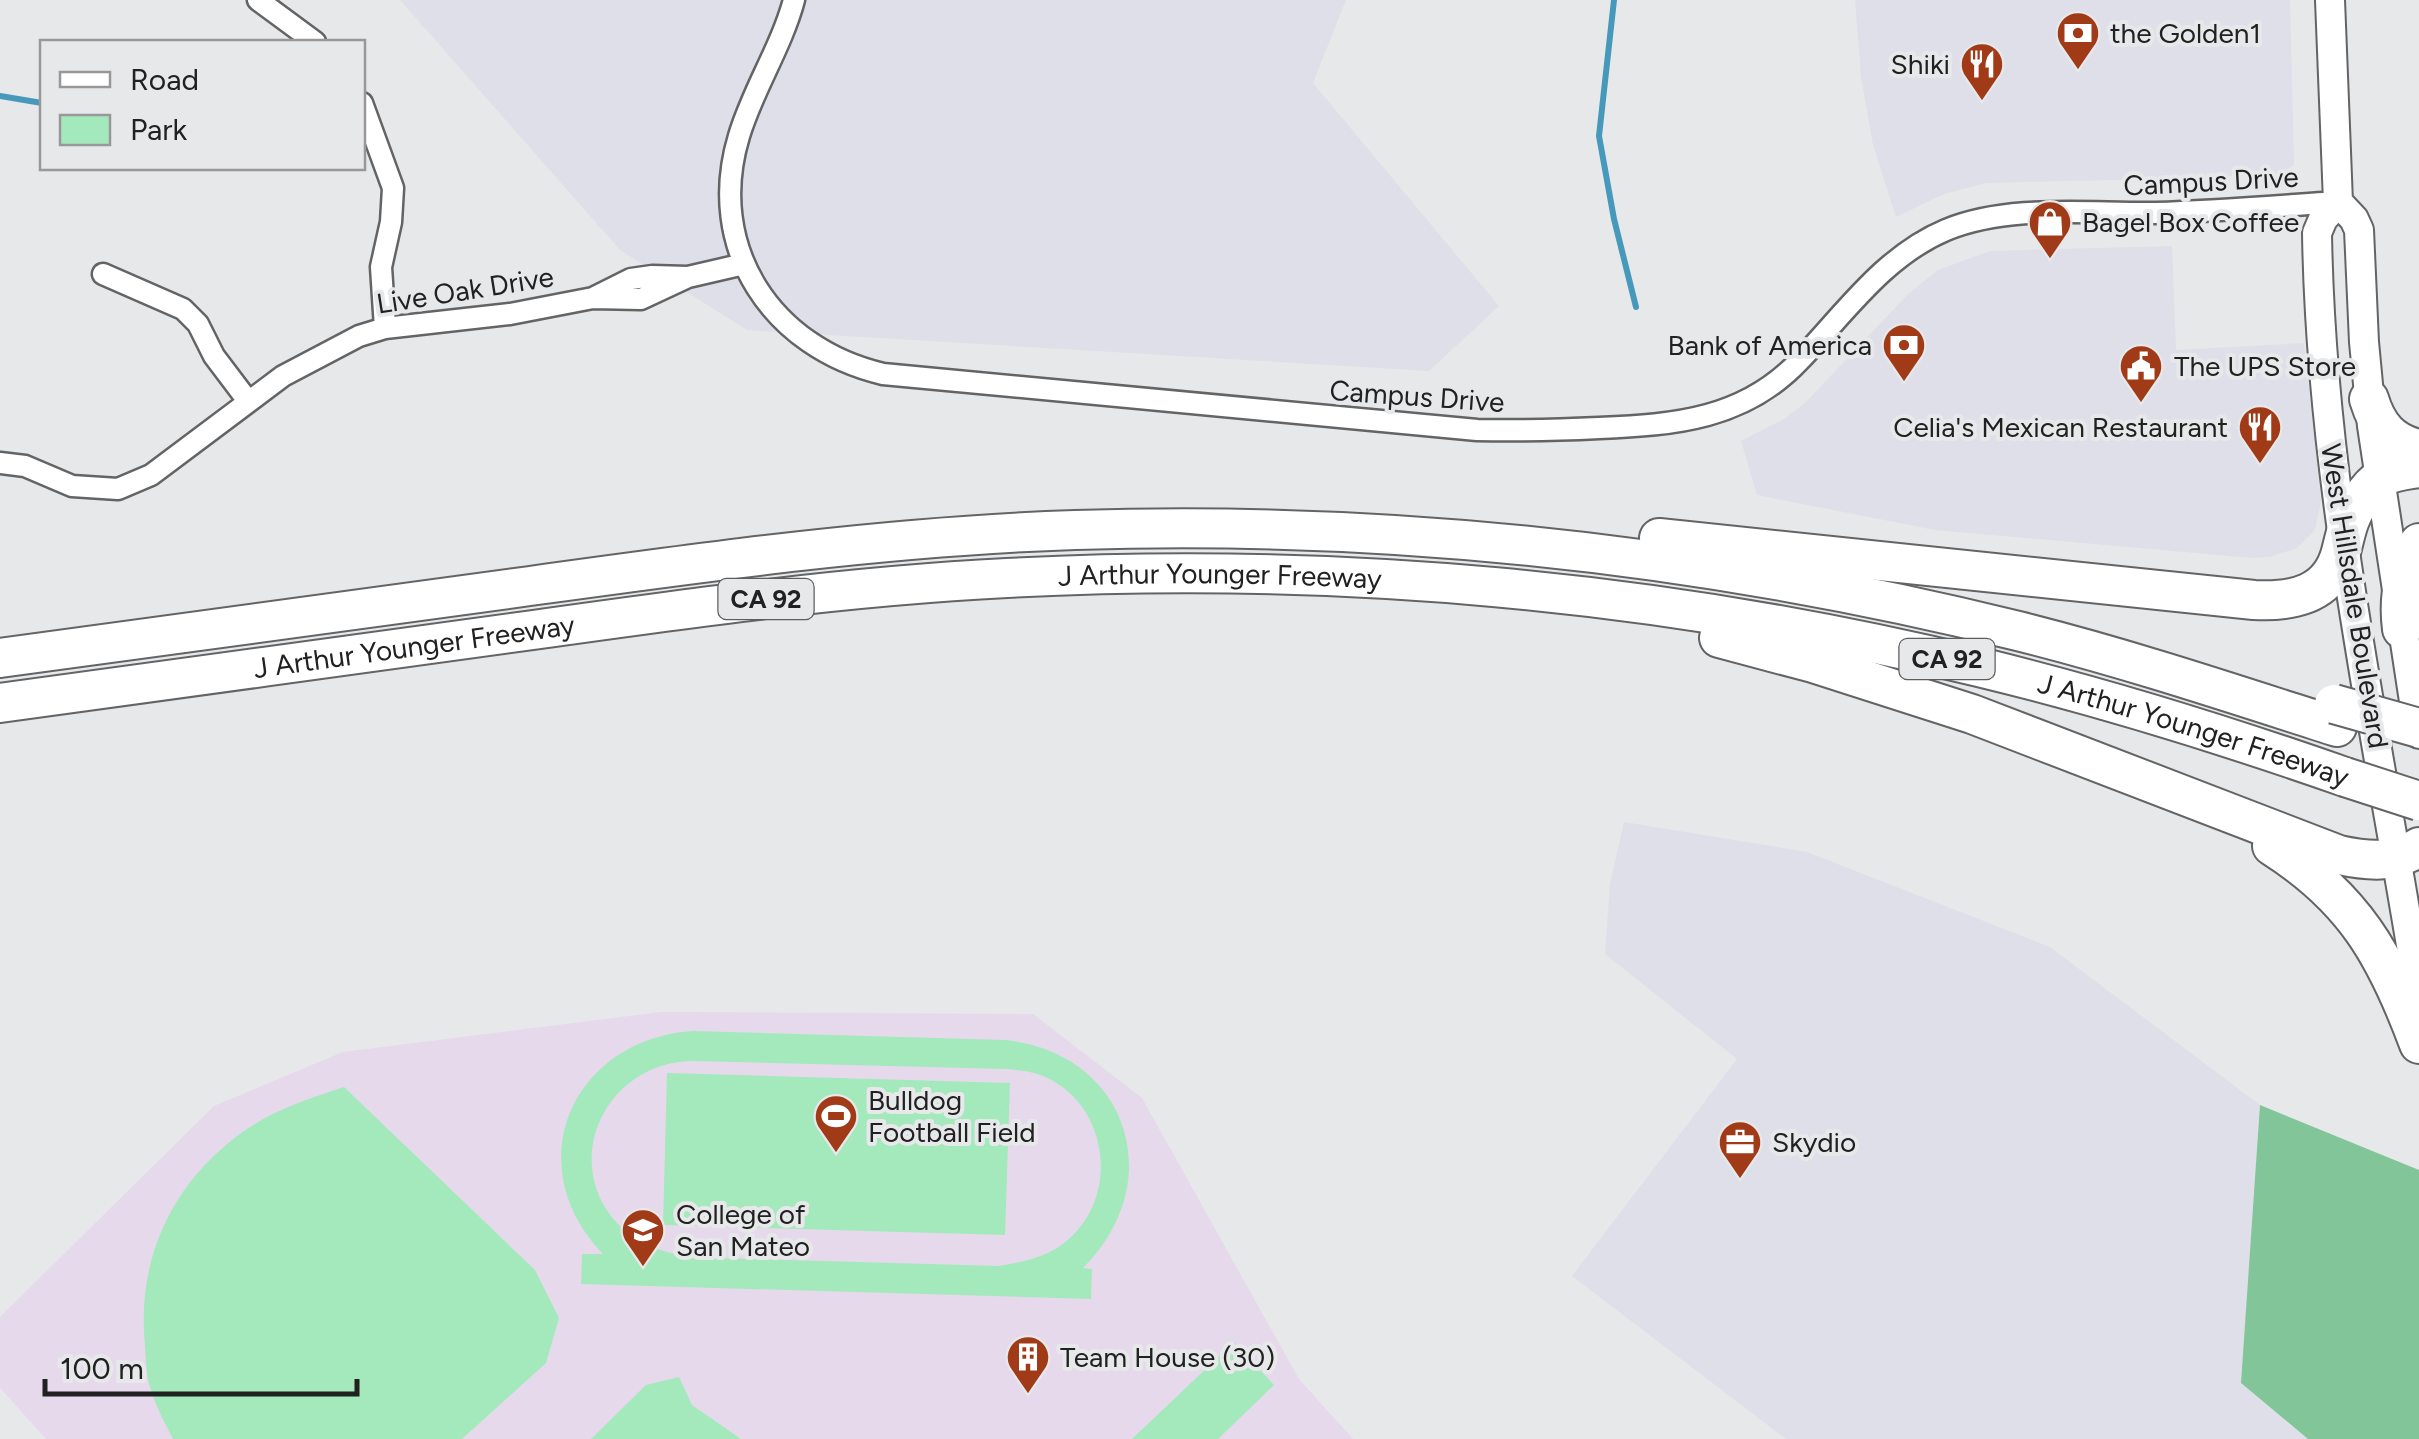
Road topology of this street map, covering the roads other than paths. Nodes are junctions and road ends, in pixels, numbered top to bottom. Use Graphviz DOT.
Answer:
graph roads {
  1 [pos="258,0"];
  2 [pos="794,0"];
  3 [pos="2330,0"];
  4 [pos="312,40"];
  5 [pos="365,111"];
  6 [pos="2338,202"];
  7 [pos="744,264"];
  8 [pos="103,274"];
  9 [pos="385,328"];
  10 [pos="2369,399"];
  11 [pos="248,401"];
  12 [pos="2419,449"];
  13 [pos="0,463"];
  14 [pos="2419,468"];
  15 [pos="2379,478"];
  16 [pos="1391,535"];
  17 [pos="2344,535"];
  18 [pos="2419,543"];
  19 [pos="1537,592"];
  20 [pos="2402,630"];
  21 [pos="0,658"];
  22 [pos="0,703"];
  23 [pos="2335,716"];
  24 [pos="2419,731"];
  25 [pos="2419,755"];
  26 [pos="2419,801"];
  27 [pos="2202,802"];
  28 [pos="2412,860"];
  29 [pos="2419,994"];
  30 [pos="2419,1044"];
  1 -- 4 [label="street"];
  2 -- 7 [label="street, Campus Drive"];
  3 -- 6 [label="main road, West Hillsdale Boulevard"];
  5 -- 9 [label="street"];
  6 -- 7 [label="street, Campus Drive"];
  6 -- 10 [label="main road, West Hillsdale Boulevard"];
  6 -- 17 [label="main road, West Hillsdale Boulevard"];
  7 -- 9 [label="street, Live Oak Drive"];
  8 -- 11 [label="street"];
  9 -- 11 [label="street, Live Oak Drive"];
  10 -- 12 [label="highway"];
  10 -- 15 [label="main road, West Hillsdale Boulevard"];
  11 -- 13 [label="street, Live Oak Drive"];
  14 -- 15 [label="highway"];
  15 -- 17 [label="highway"];
  15 -- 20 [label="main road, West Hillsdale Boulevard"];
  16 -- 17 [label="highway"];
  16 -- 21 [label="highway, J Arthur Younger Freeway / CA 92"];
  16 -- 23 [label="highway, J Arthur Younger Freeway / CA 92"];
  17 -- 28 [label="main road, West Hillsdale Boulevard"];
  18 -- 20 [label="highway"];
  19 -- 22 [label="highway, J Arthur Younger Freeway / CA 92"];
  19 -- 26 [label="highway, J Arthur Younger Freeway / CA 92, bridge"];
  19 -- 27 [label="highway"];
  20 -- 24 [label="main road, West Hillsdale Boulevard"];
  23 -- 24 [label="highway, bridge"];
  23 -- 25 [label="highway, J Arthur Younger Freeway / CA 92"];
  27 -- 28 [label="highway"];
  27 -- 30 [label="highway"];
  28 -- 29 [label="main road, West Hillsdale Boulevard"];
}
